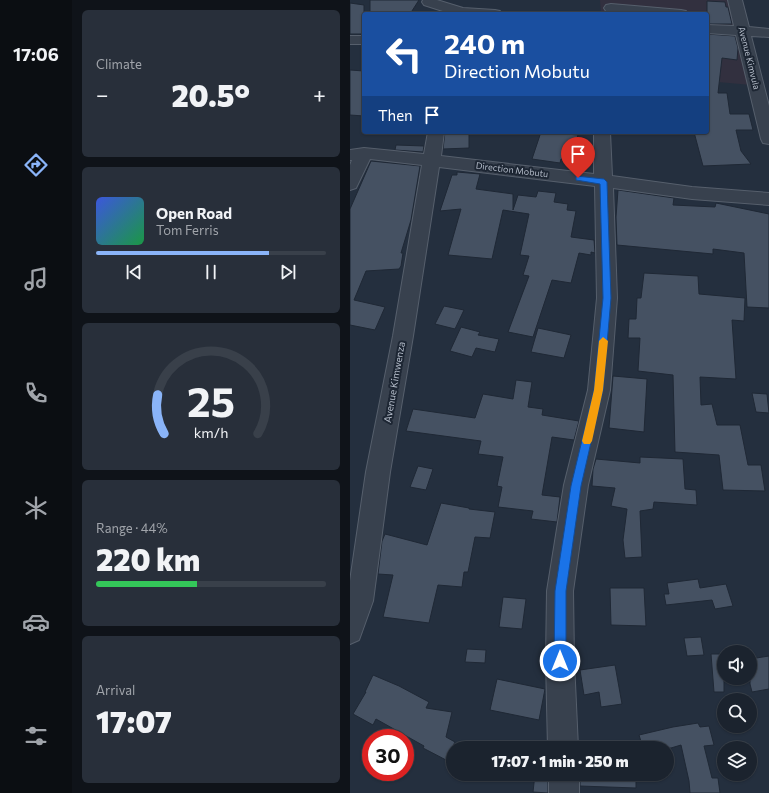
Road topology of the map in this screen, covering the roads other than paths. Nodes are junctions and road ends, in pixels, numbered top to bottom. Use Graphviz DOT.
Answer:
graph roads {
  1 [pos="735,0"];
  2 [pos="429,5"];
  3 [pos="603,10"];
  4 [pos="454,12"];
  5 [pos="643,12"];
  6 [pos="709,29"];
  7 [pos="742,31"];
  8 [pos="769,33"];
  9 [pos="350,40"];
  10 [pos="362,40"];
  11 [pos="436,134"];
  12 [pos="602,134"];
  13 [pos="769,139"];
  14 [pos="357,154"];
  15 [pos="432,160"];
  16 [pos="604,182"];
  17 [pos="350,184"];
  18 [pos="769,199"];
  19 [pos="350,631"];
  20 [pos="563,741"];
  21 [pos="564,781"];
  22 [pos="564,793"];
  1 -- 7 [label="street, Avenue Kimvula"];
  2 -- 4 [label="street"];
  3 -- 5 [label="street"];
  6 -- 7 [label="street"];
  7 -- 8 [label="street"];
  7 -- 13 [label="street, Avenue Kimvula"];
  9 -- 10 [label="street"];
  11 -- 15 [label="street, Avenue Kimwenza"];
  12 -- 16 [label="street"];
  14 -- 15 [label="street, Direction Mobutu"];
  14 -- 17 [label="street"];
  15 -- 16 [label="street, Direction Mobutu"];
  15 -- 19 [label="street, Avenue Kimwenza"];
  16 -- 18 [label="street, Direction Mobutu"];
  16 -- 20 [label="street"];
  21 -- 22 [label="street"];
}
